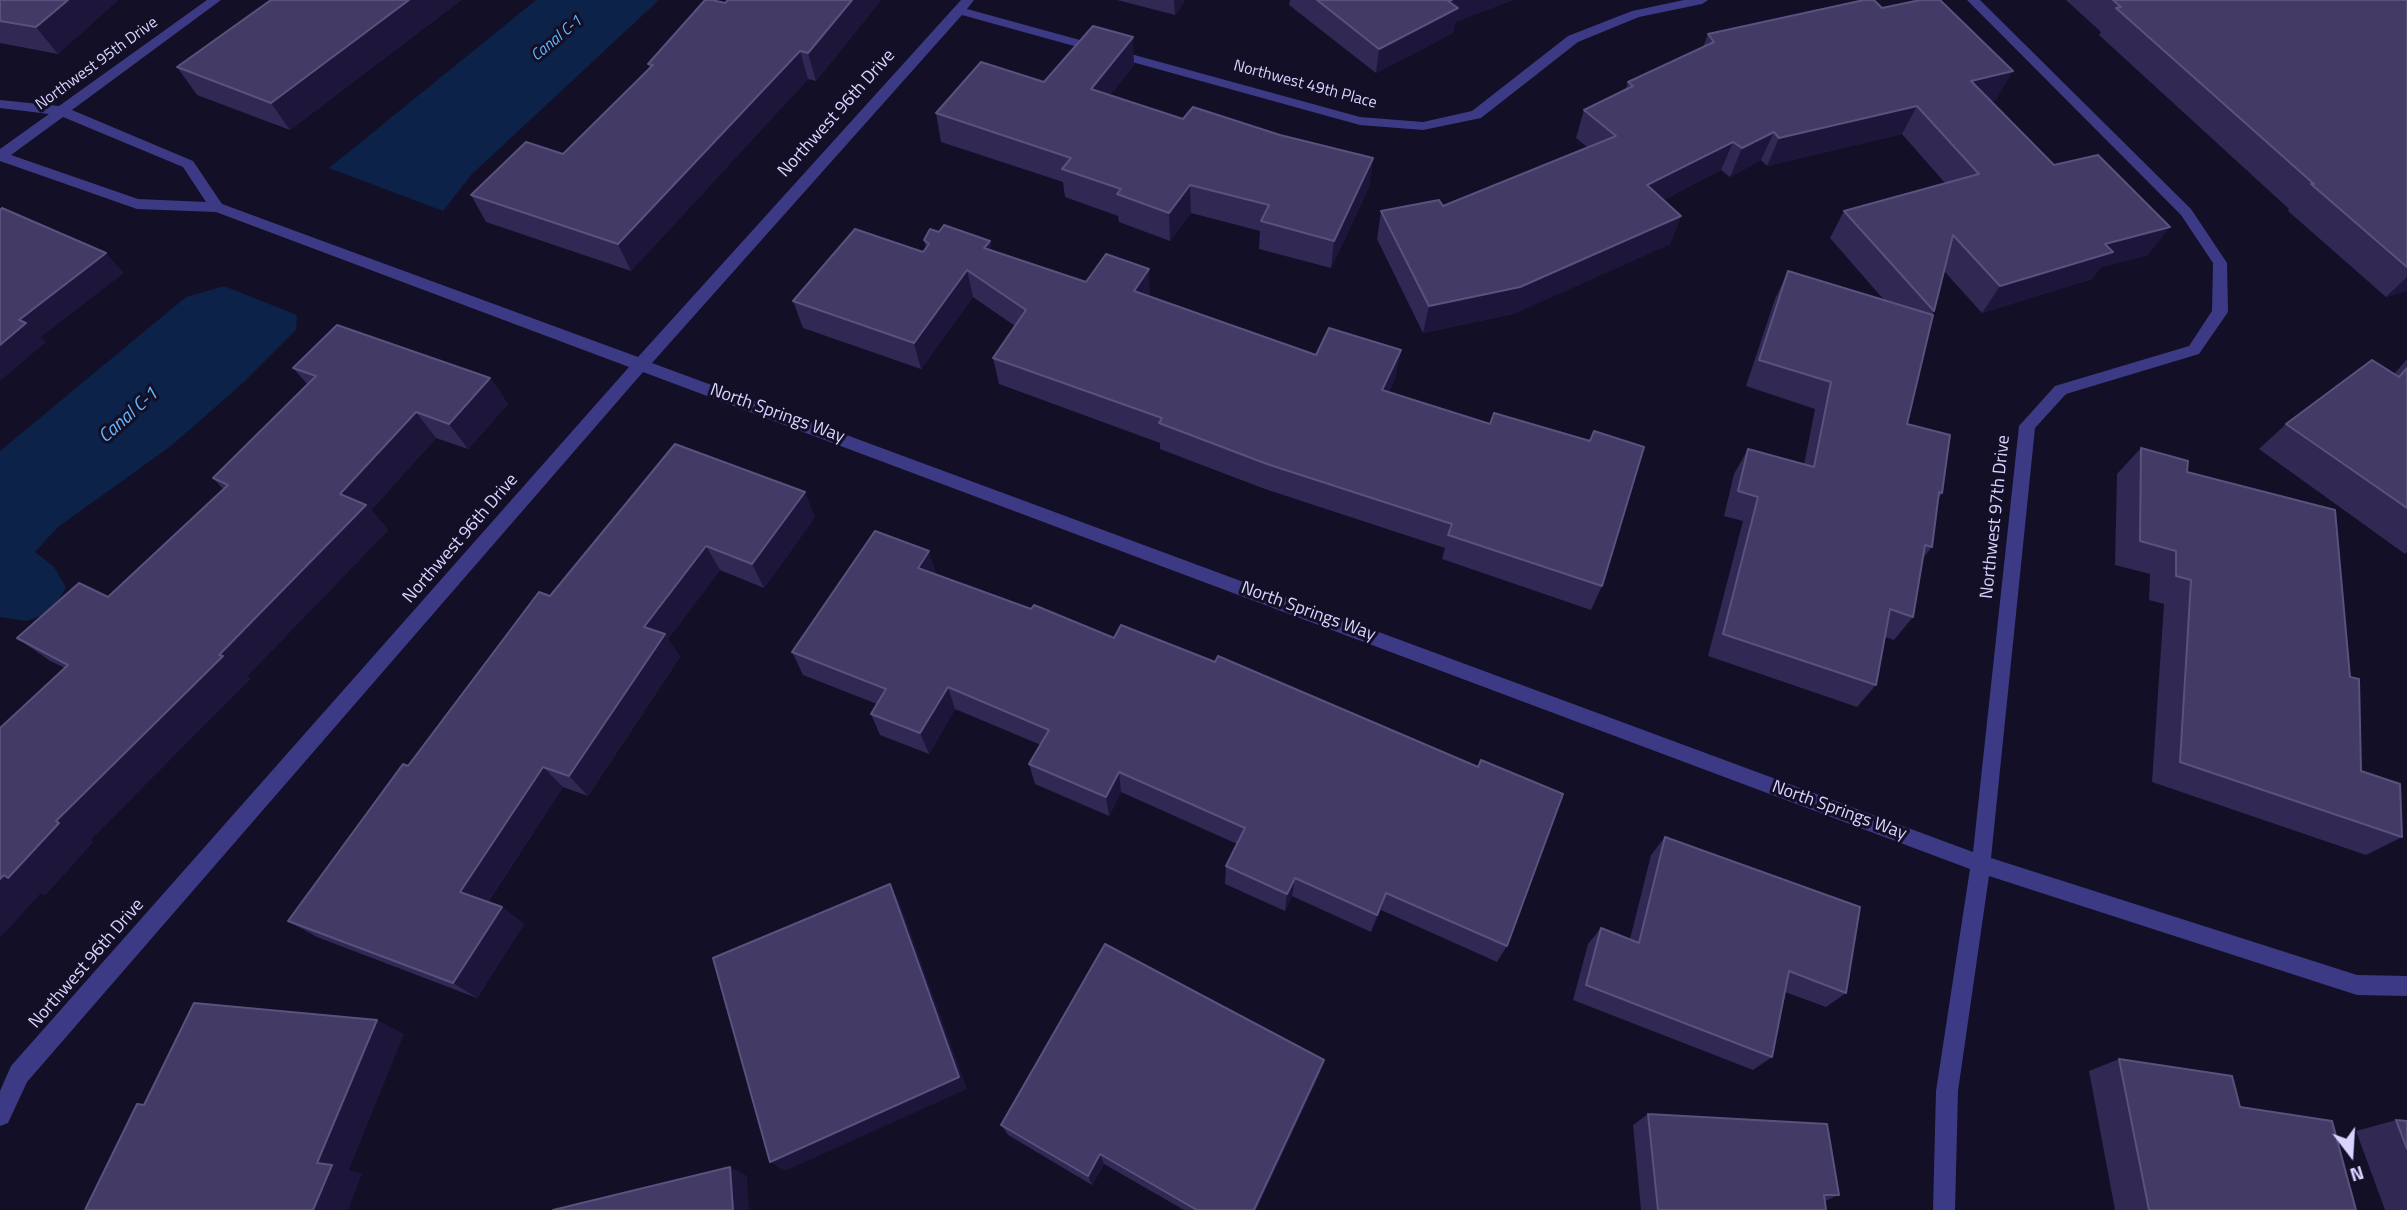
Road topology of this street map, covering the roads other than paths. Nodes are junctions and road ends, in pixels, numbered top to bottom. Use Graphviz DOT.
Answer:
graph roads {
  1 [pos="215,0"];
  2 [pos="1702,0"];
  3 [pos="1973,0"];
  4 [pos="963,5"];
  5 [pos="0,104"];
  6 [pos="62,111"];
  7 [pos="0,156"];
  8 [pos="217,207"];
  9 [pos="642,363"];
  10 [pos="1981,864"];
  11 [pos="2407,986"];
  12 [pos="0,1115"];
  13 [pos="1944,1210"];
  1 -- 6 [label="street, Northwest 95th Drive"];
  2 -- 4 [label="street, Northwest 49th Place"];
  3 -- 10 [label="street, Northwest 97th Drive"];
  4 -- 9 [label="street, Northwest 96th Drive"];
  5 -- 6 [label="street"];
  6 -- 7 [label="street, Northwest 95th Drive"];
  6 -- 8 [label="street"];
  7 -- 8 [label="street, North Springs Way"];
  8 -- 9 [label="street, North Springs Way"];
  9 -- 10 [label="street, North Springs Way"];
  9 -- 12 [label="street, Northwest 96th Drive"];
  10 -- 11 [label="street, North Springs Way"];
  10 -- 13 [label="street, Northwest 97th Drive"];
}
